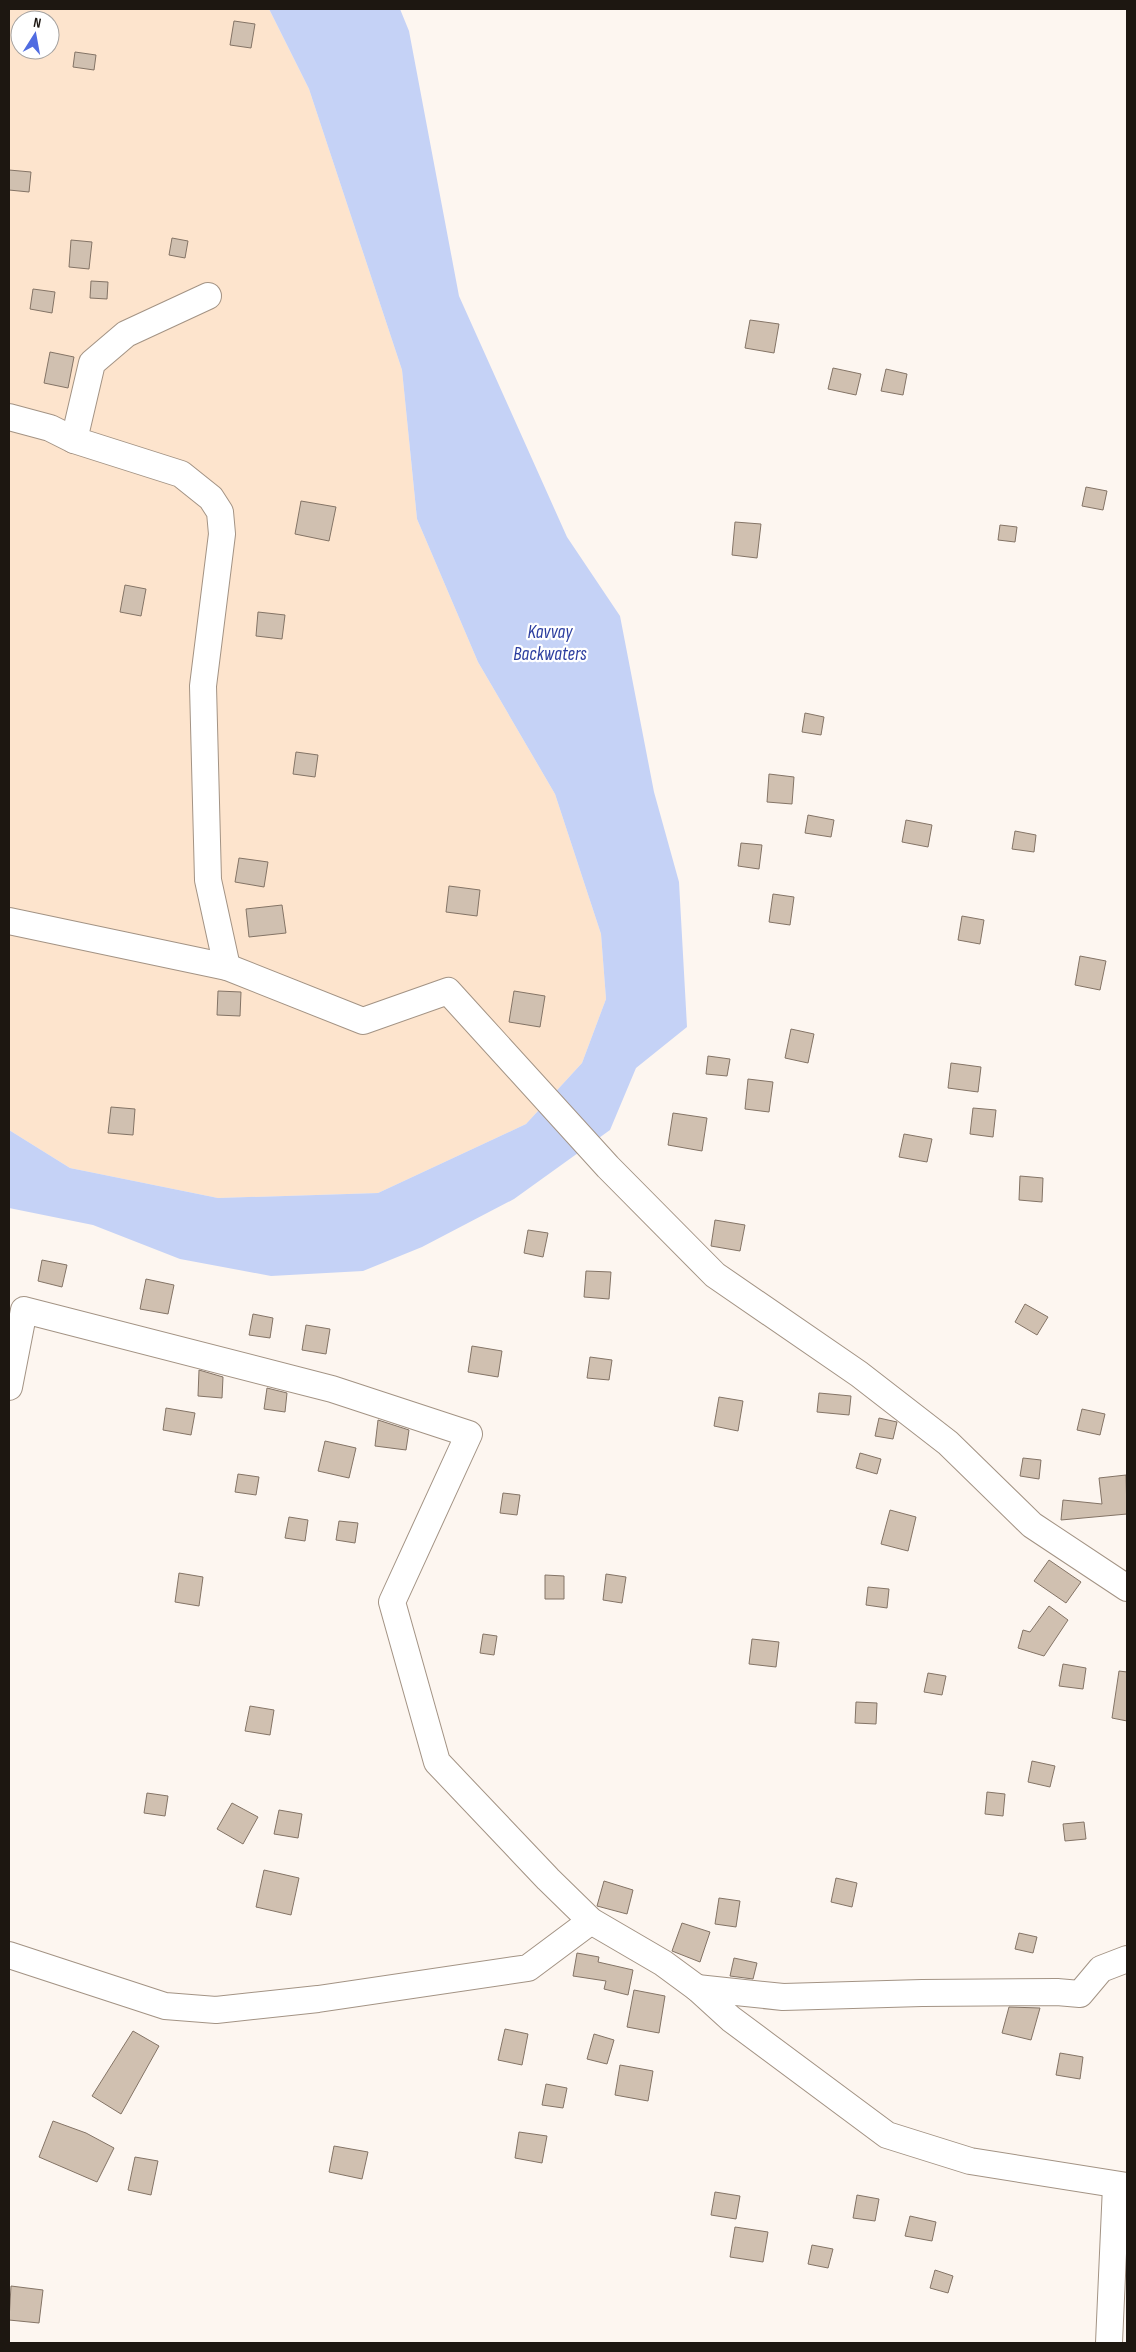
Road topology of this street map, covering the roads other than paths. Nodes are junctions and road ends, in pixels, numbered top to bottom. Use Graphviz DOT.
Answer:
graph roads {
  1 [pos="208,296"];
  2 [pos="9,417"];
  3 [pos="74,440"];
  4 [pos="9,921"];
  5 [pos="227,967"];
  6 [pos="9,1387"];
  7 [pos="1127,1588"];
  8 [pos="591,1921"];
  9 [pos="9,1955"];
  10 [pos="1127,1959"];
  11 [pos="697,1988"];
  12 [pos="1122,2186"];
  13 [pos="1109,2343"];
  1 -- 3 [label="street"];
  2 -- 3 [label="street"];
  3 -- 5 [label="street"];
  4 -- 5 [label="street"];
  5 -- 7 [label="street"];
  6 -- 8 [label="street"];
  8 -- 9 [label="street"];
  8 -- 11 [label="street"];
  10 -- 11 [label="street"];
  11 -- 12 [label="street"];
  12 -- 13 [label="street"];
}
